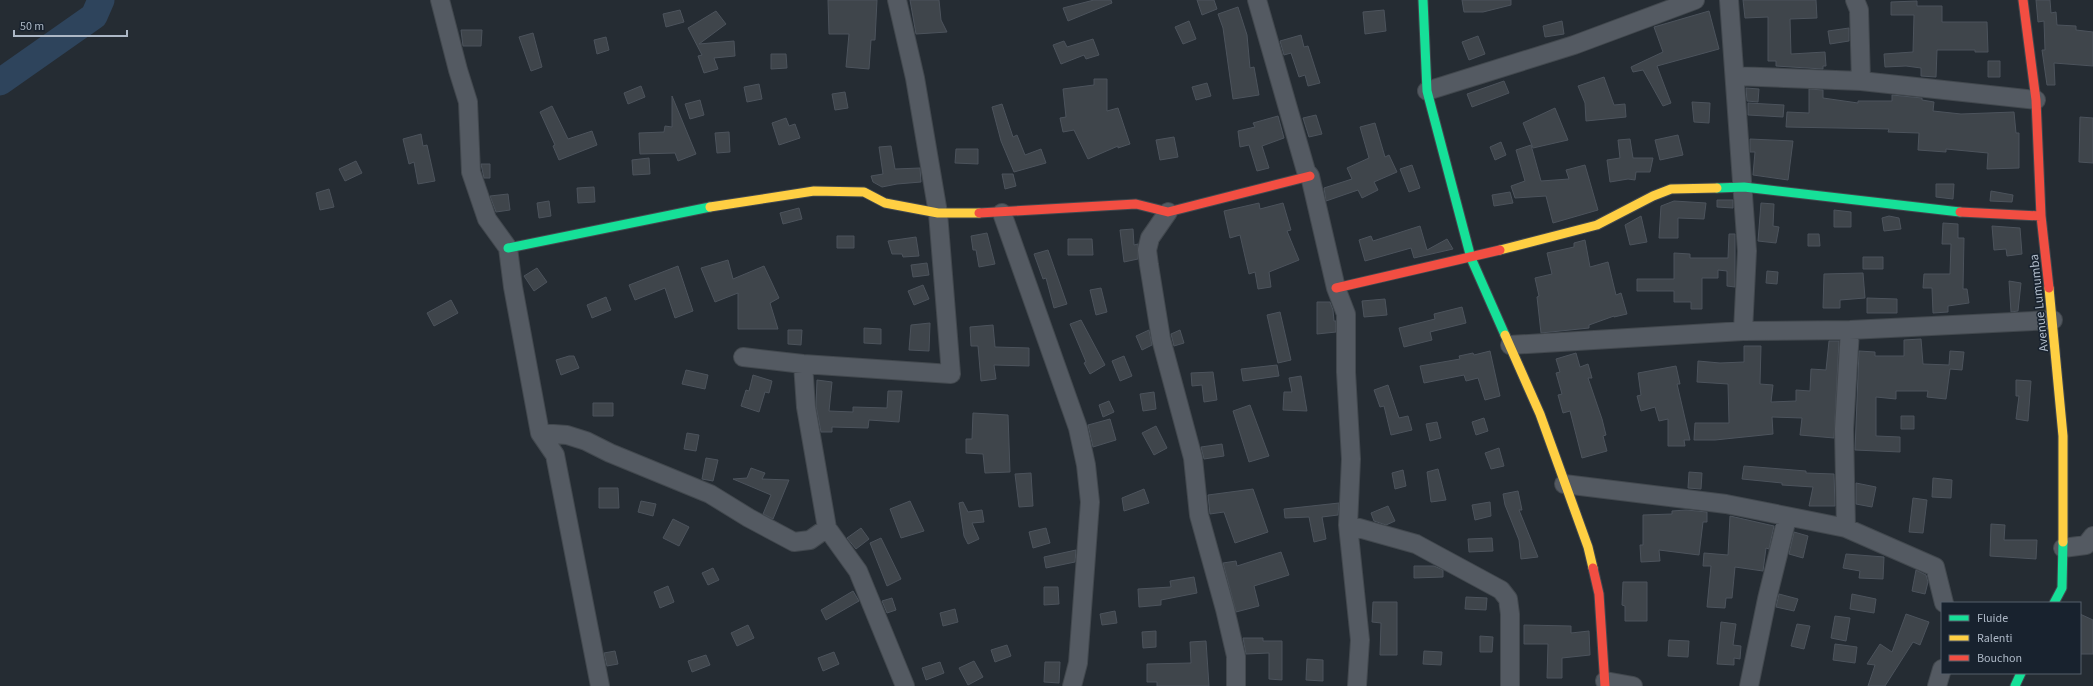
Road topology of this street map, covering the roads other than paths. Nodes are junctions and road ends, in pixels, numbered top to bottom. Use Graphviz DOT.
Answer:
graph roads {
  1 [pos="440,0"];
  2 [pos="897,0"];
  3 [pos="1257,0"];
  4 [pos="1423,0"];
  5 [pos="1695,0"];
  6 [pos="1730,0"];
  7 [pos="1855,0"];
  8 [pos="2022,0"];
  9 [pos="1735,76"];
  10 [pos="1862,81"];
  11 [pos="1427,91"];
  12 [pos="2036,100"];
  13 [pos="1310,176"];
  14 [pos="1744,187"];
  15 [pos="1168,212"];
  16 [pos="938,213"];
  17 [pos="1002,213"];
  18 [pos="2041,216"];
  19 [pos="508,248"];
  20 [pos="1471,258"];
  21 [pos="1336,288"];
  22 [pos="2053,320"];
  23 [pos="1850,330"];
  24 [pos="1743,331"];
  25 [pos="1510,345"];
  26 [pos="743,358"];
  27 [pos="803,364"];
  28 [pos="540,433"];
  29 [pos="1564,484"];
  30 [pos="1787,518"];
  31 [pos="1348,525"];
  32 [pos="827,528"];
  33 [pos="1846,528"];
  34 [pos="2093,536"];
  35 [pos="2064,548"];
  36 [pos="1944,602"];
  37 [pos="2055,602"];
  38 [pos="1941,672"];
  39 [pos="2021,674"];
  40 [pos="1605,683"];
  41 [pos="600,686"];
  42 [pos="905,686"];
  43 [pos="1072,686"];
  44 [pos="1236,686"];
  45 [pos="1358,686"];
  46 [pos="1510,686"];
  47 [pos="1633,686"];
  48 [pos="1749,686"];
  49 [pos="1937,686"];
  50 [pos="2015,686"];
  1 -- 19 [label="street"];
  2 -- 16 [label="street"];
  3 -- 13 [label="street"];
  4 -- 11 [label="street"];
  5 -- 11 [label="street"];
  6 -- 9 [label="street"];
  7 -- 10 [label="street"];
  8 -- 12 [label="street, Avenue Lumumba"];
  9 -- 10 [label="street"];
  9 -- 14 [label="street"];
  10 -- 12 [label="street"];
  11 -- 20 [label="street"];
  12 -- 18 [label="street, Avenue Lumumba"];
  13 -- 15 [label="street"];
  13 -- 21 [label="street"];
  14 -- 18 [label="street"];
  14 -- 20 [label="street"];
  14 -- 24 [label="street"];
  15 -- 17 [label="street"];
  15 -- 44 [label="street"];
  16 -- 17 [label="street"];
  16 -- 19 [label="street"];
  16 -- 27 [label="street"];
  17 -- 43 [label="street"];
  18 -- 22 [label="street, Avenue Lumumba"];
  19 -- 28 [label="street"];
  20 -- 21 [label="street"];
  20 -- 25 [label="street"];
  21 -- 31 [label="street"];
  22 -- 23 [label="street"];
  22 -- 35 [label="street, Avenue Lumumba"];
  23 -- 24 [label="street"];
  23 -- 33 [label="street"];
  24 -- 25 [label="street"];
  25 -- 29 [label="street"];
  26 -- 27 [label="street"];
  27 -- 32 [label="street"];
  28 -- 32 [label="street"];
  28 -- 41 [label="street"];
  29 -- 30 [label="street"];
  29 -- 40 [label="street"];
  30 -- 33 [label="street"];
  30 -- 48 [label="street"];
  31 -- 45 [label="street"];
  31 -- 46 [label="street"];
  32 -- 42 [label="street"];
  33 -- 36 [label="street"];
  34 -- 35 [label="street"];
  35 -- 37 [label="street, Avenue Lumumba"];
  38 -- 49 [label="street"];
  39 -- 50 [label="street"];
  40 -- 47 [label="street"];
}
